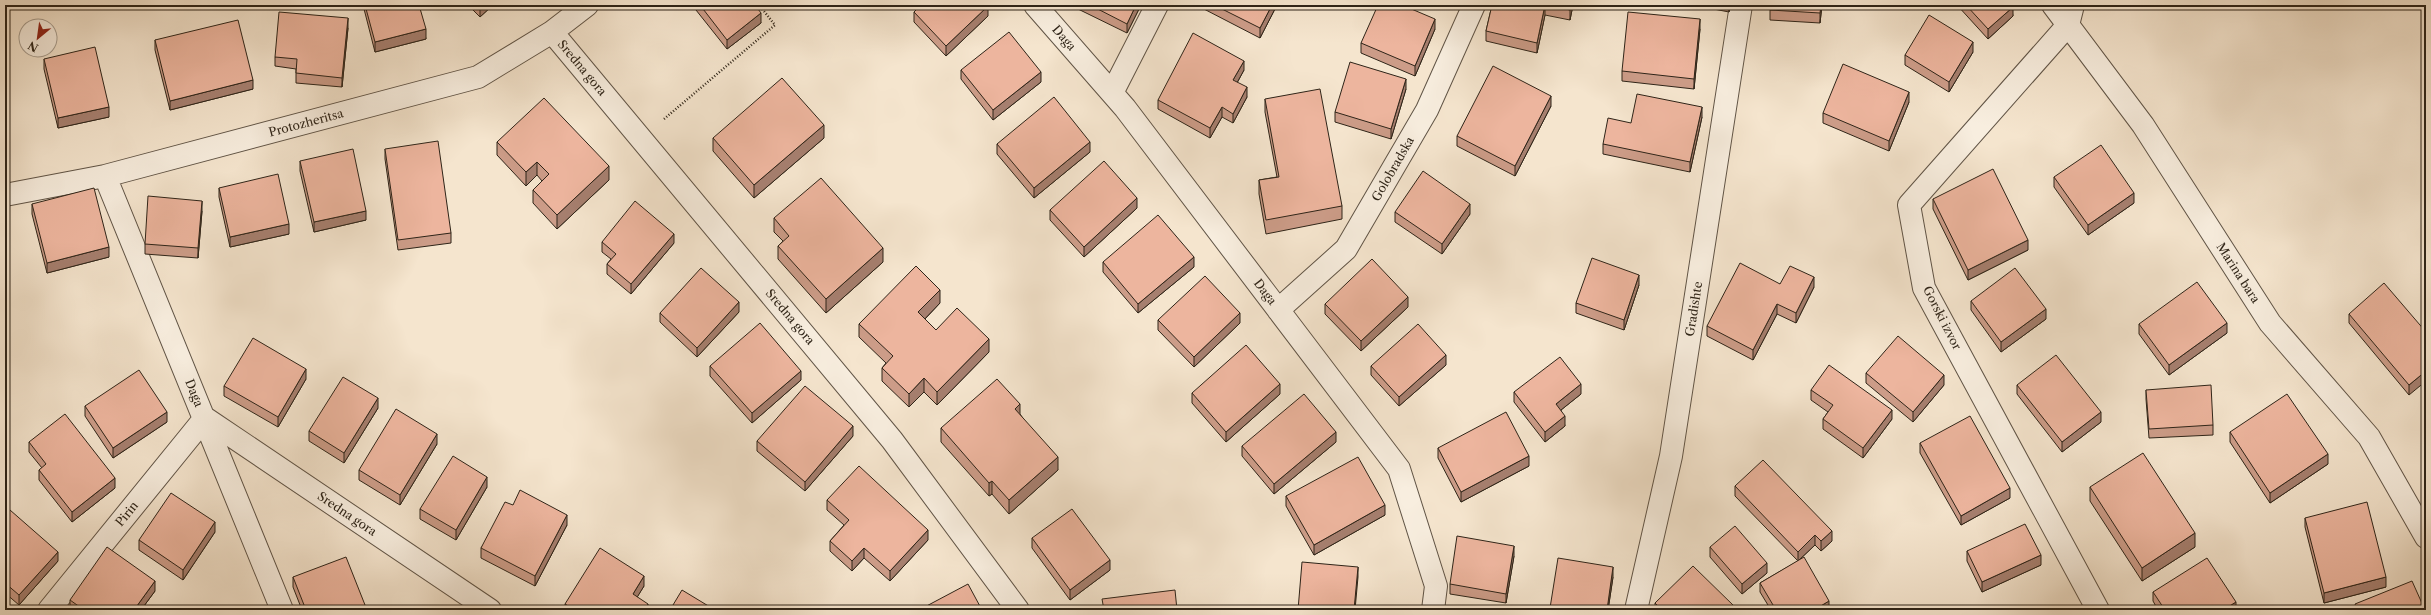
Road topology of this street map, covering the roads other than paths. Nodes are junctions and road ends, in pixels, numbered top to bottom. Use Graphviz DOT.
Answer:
graph roads {
  1 [pos="587,5"];
  2 [pos="1035,5"];
  3 [pos="1157,5"];
  4 [pos="1474,5"];
  5 [pos="1740,5"];
  6 [pos="2053,5"];
  7 [pos="2071,15"];
  8 [pos="552,32"];
  9 [pos="1112,93"];
  10 [pos="105,176"];
  11 [pos="5,195"];
  12 [pos="1278,310"];
  13 [pos="205,418"];
  14 [pos="2426,537"];
  15 [pos="279,608"];
  16 [pos="49,610"];
  17 [pos="490,610"];
  18 [pos="1018,610"];
  19 [pos="1433,610"];
  20 [pos="1636,610"];
  21 [pos="2098,610"];
  1 -- 8 [label="street, Protozheritsa"];
  2 -- 9 [label="street, Daga"];
  3 -- 9 [label="street"];
  4 -- 12 [label="street, Golobradska"];
  5 -- 20 [label="street, Gradishte"];
  6 -- 7 [label="street, Marina bara"];
  7 -- 14 [label="street, Marina bara"];
  7 -- 21 [label="street, Gorski izvor"];
  8 -- 10 [label="street, Protozheritsa"];
  8 -- 18 [label="street, Sredna gora"];
  9 -- 12 [label="street, Daga"];
  10 -- 11 [label="street, Protozheritsa"];
  10 -- 13 [label="street, Daga"];
  12 -- 19 [label="street, Daga"];
  13 -- 15 [label="street, Daga"];
  13 -- 16 [label="street, Pirin"];
  13 -- 17 [label="street, Sredna gora"];
}
